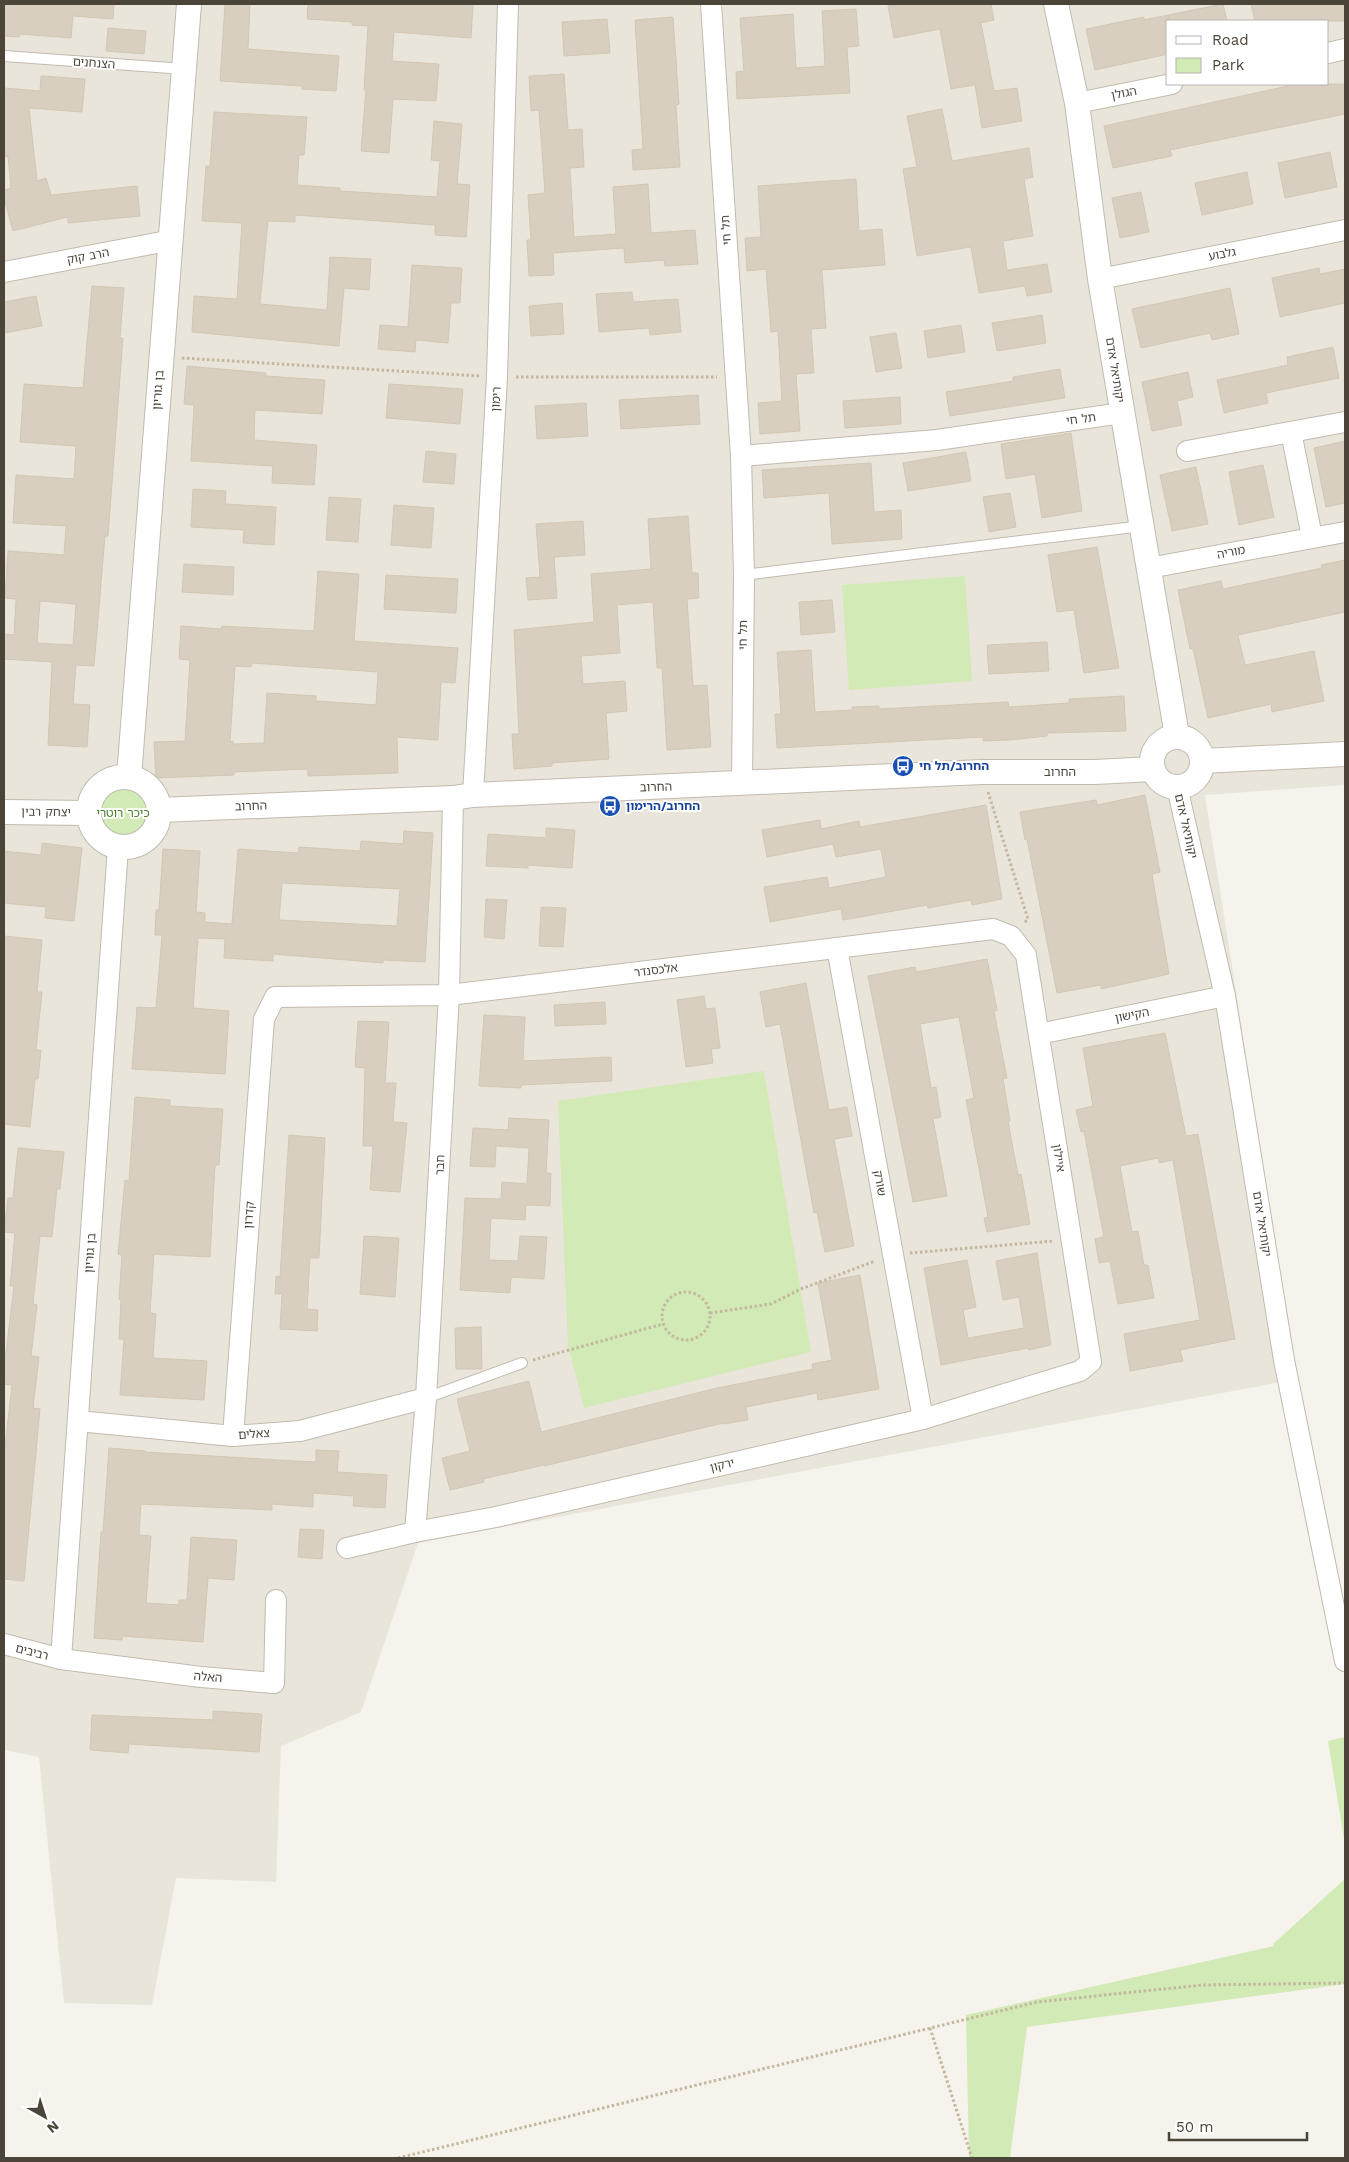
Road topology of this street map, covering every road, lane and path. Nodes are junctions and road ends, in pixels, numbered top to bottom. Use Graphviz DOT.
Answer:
graph roads {
  1 [pos="189,4"];
  2 [pos="508,4"];
  3 [pos="711,4"];
  4 [pos="1056,4"];
  5 [pos="1345,49"];
  6 [pos="1329,53"];
  7 [pos="4,56"];
  8 [pos="184,69"];
  9 [pos="1167,85"];
  10 [pos="1077,103"];
  11 [pos="1345,230"];
  12 [pos="172,240"];
  13 [pos="4,272"];
  14 [pos="1100,279"];
  15 [pos="161,356"];
  16 [pos="497,377"];
  17 [pos="735,377"];
  18 [pos="1122,413"];
  19 [pos="1345,422"];
  20 [pos="1291,432"];
  21 [pos="1187,450"];
  22 [pos="741,456"];
  23 [pos="1142,526"];
  24 [pos="1345,532"];
  25 [pos="1312,536"];
  26 [pos="1149,568"];
  27 [pos="744,575"];
  28 [pos="1177,736"];
  29 [pos="1345,754"];
  30 [pos="1202,761"];
  31 [pos="1153,768"];
  32 [pos="982,772"];
  33 [pos="129,777"];
  34 [pos="742,784"];
  35 [pos="1177,787"];
  36 [pos="463,796"];
  37 [pos="159,810"];
  38 [pos="4,812"];
  39 [pos="88,813"];
  40 [pos="118,847"];
  41 [pos="1011,936"];
  42 [pos="837,948"];
  43 [pos="449,995"];
  44 [pos="1224,996"];
  45 [pos="275,997"];
  46 [pos="1039,1034"];
  47 [pos="662,1324"];
  48 [pos="522,1362"];
  49 [pos="1091,1362"];
  50 [pos="426,1398"];
  51 [pos="923,1419"];
  52 [pos="78,1421"];
  53 [pos="233,1436"];
  54 [pos="415,1532"];
  55 [pos="347,1548"];
  56 [pos="276,1600"];
  57 [pos="4,1644"];
  58 [pos="61,1659"];
  59 [pos="1345,1661"];
  60 [pos="1345,1983"];
  61 [pos="930,2028"];
  62 [pos="398,2158"];
  63 [pos="972,2158"];
  1 -- 8 [label="street, בן גוריון"];
  2 -- 16 [label="street, רימון"];
  3 -- 17 [label="street, תל חי"];
  4 -- 10 [label="street, יקותיאל אדם"];
  5 -- 6 [label="street"];
  7 -- 8 [label="lane, הצנחנים"];
  8 -- 12 [label="street, בן גוריון"];
  9 -- 10 [label="street, הגולן"];
  10 -- 14 [label="street, יקותיאל אדם"];
  11 -- 14 [label="street, גלבוע"];
  12 -- 13 [label="street, הרב קוק"];
  12 -- 15 [label="street, בן גוריון"];
  14 -- 18 [label="street, יקותיאל אדם"];
  15 -- 16 [label="path"];
  15 -- 33 [label="street, בן גוריון"];
  16 -- 17 [label="path"];
  16 -- 36 [label="street, רימון"];
  17 -- 22 [label="street, תל חי"];
  18 -- 22 [label="street, תל חי"];
  18 -- 23 [label="street, יקותיאל אדם"];
  19 -- 20 [label="street"];
  20 -- 21 [label="street"];
  20 -- 25 [label="street"];
  22 -- 27 [label="street, תל חי"];
  23 -- 26 [label="street, יקותיאל אדם"];
  23 -- 27 [label="lane"];
  24 -- 25 [label="street, מוריה"];
  25 -- 26 [label="street, מוריה"];
  26 -- 28 [label="street, יקותיאל אדם"];
  27 -- 34 [label="street, תל חי"];
  28 -- 30 [label="street"];
  28 -- 31 [label="street"];
  29 -- 30 [label="street"];
  30 -- 35 [label="street"];
  31 -- 32 [label="street, החרוב"];
  31 -- 35 [label="street"];
  32 -- 34 [label="street, החרוב"];
  32 -- 41 [label="path"];
  33 -- 37 [label="street"];
  33 -- 39 [label="street"];
  34 -- 36 [label="street, החרוב"];
  35 -- 44 [label="street, יקותיאל אדם"];
  36 -- 37 [label="street, החרוב"];
  36 -- 43 [label="street, חבר"];
  37 -- 40 [label="street"];
  38 -- 39 [label="street, יצחק רבין"];
  39 -- 40 [label="street"];
  40 -- 52 [label="street, בן גוריון"];
  41 -- 42 [label="street, אלכסנדר"];
  41 -- 46 [label="street, איילון"];
  42 -- 43 [label="street, אלכסנדר"];
  42 -- 51 [label="street, שורק"];
  43 -- 45 [label="street, אלכסנדר"];
  43 -- 50 [label="street, חבר"];
  44 -- 46 [label="street, הקישון"];
  44 -- 59 [label="street, יקותיאל אדם"];
  45 -- 53 [label="street, קדרון"];
  46 -- 49 [label="street, איילון"];
  47 -- 47 [label="path"];
  47 -- 48 [label="path"];
  48 -- 50 [label="lane"];
  49 -- 51 [label="street, ירקון"];
  50 -- 53 [label="street, צאלים"];
  50 -- 54 [label="street, חבר"];
  51 -- 54 [label="street, ירקון"];
  52 -- 53 [label="street, צאלים"];
  52 -- 58 [label="street, בן גוריון"];
  54 -- 55 [label="street, ירקון"];
  56 -- 58 [label="street, האלה"];
  57 -- 58 [label="street, רביבים"];
  60 -- 61 [label="path"];
  61 -- 62 [label="path"];
  61 -- 63 [label="path"];
}
